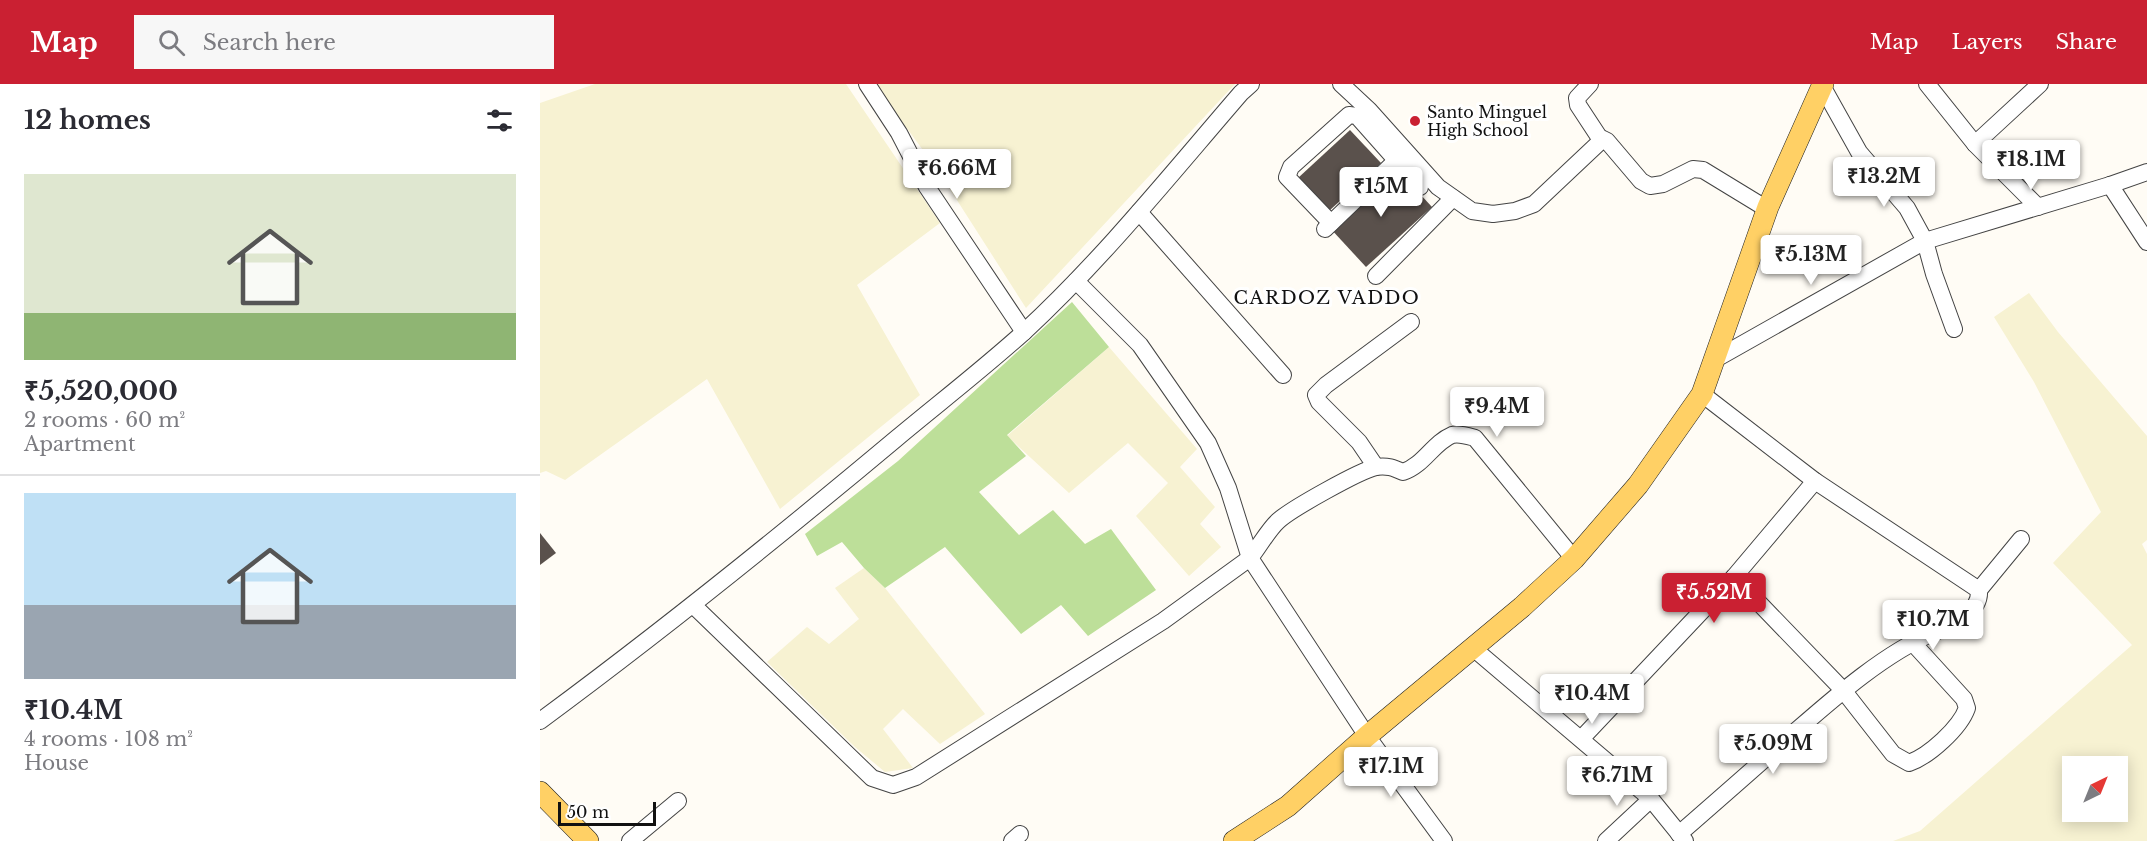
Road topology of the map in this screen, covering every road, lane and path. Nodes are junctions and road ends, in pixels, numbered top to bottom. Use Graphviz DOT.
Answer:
graph roads {
  1 [pos="867,84"];
  2 [pos="1251,84"];
  3 [pos="1341,84"];
  4 [pos="1590,84"];
  5 [pos="1822,84"];
  6 [pos="1927,84"];
  7 [pos="2040,84"];
  8 [pos="1600,140"];
  9 [pos="1975,144"];
  10 [pos="1401,156"];
  11 [pos="2147,172"];
  12 [pos="2110,185"];
  13 [pos="1420,186"];
  14 [pos="1453,198"];
  15 [pos="2038,207"];
  16 [pos="1767,209"];
  17 [pos="1139,212"];
  18 [pos="1925,241"];
  19 [pos="2147,242"];
  20 [pos="1376,276"];
  21 [pos="1076,281"];
  22 [pos="1411,322"];
  23 [pos="1954,329"];
  24 [pos="1024,332"];
  25 [pos="1714,360"];
  26 [pos="1282,375"];
  27 [pos="1702,394"];
  28 [pos="1376,467"];
  29 [pos="1815,481"];
  30 [pos="2021,539"];
  31 [pos="1250,558"];
  32 [pos="1574,559"];
  33 [pos="1734,577"];
  34 [pos="1979,590"];
  35 [pos="693,605"];
  36 [pos="1912,642"];
  37 [pos="1473,648"];
  38 [pos="1843,690"];
  39 [pos="540,721"];
  40 [pos="1367,736"];
  41 [pos="1581,739"];
  42 [pos="540,792"];
  43 [pos="1651,799"];
  44 [pos="678,801"];
  45 [pos="1682,838"];
  46 [pos="588,841"];
  47 [pos="630,841"];
  48 [pos="1234,841"];
  49 [pos="1444,841"];
  50 [pos="1606,841"];
  1 -- 24 [label="street"];
  2 -- 17 [label="street"];
  3 -- 10 [label="street"];
  4 -- 8 [label="street"];
  5 -- 16 [label="main road"];
  5 -- 18 [label="street"];
  6 -- 9 [label="street"];
  7 -- 9 [label="street"];
  8 -- 14 [label="street"];
  8 -- 16 [label="street"];
  9 -- 15 [label="street"];
  10 -- 10 [label="street"];
  10 -- 13 [label="street"];
  10 -- 14 [label="street"];
  11 -- 12 [label="street"];
  12 -- 15 [label="street"];
  12 -- 19 [label="street"];
  14 -- 20 [label="street"];
  15 -- 18 [label="street"];
  16 -- 25 [label="main road"];
  17 -- 21 [label="street"];
  17 -- 26 [label="street"];
  18 -- 23 [label="street"];
  18 -- 25 [label="street"];
  21 -- 24 [label="street"];
  21 -- 31 [label="street"];
  22 -- 28 [label="street"];
  24 -- 35 [label="street"];
  25 -- 27 [label="main road"];
  27 -- 29 [label="street"];
  27 -- 32 [label="main road"];
  28 -- 31 [label="street"];
  28 -- 32 [label="street"];
  29 -- 33 [label="street"];
  29 -- 34 [label="street"];
  30 -- 34 [label="street"];
  31 -- 35 [label="street"];
  31 -- 40 [label="street"];
  32 -- 37 [label="main road"];
  33 -- 38 [label="street"];
  33 -- 41 [label="street"];
  34 -- 36 [label="street"];
  35 -- 39 [label="street"];
  36 -- 38 [label="street"];
  36 -- 38 [label="street"];
  37 -- 40 [label="main road"];
  37 -- 41 [label="street"];
  38 -- 45 [label="street"];
  40 -- 48 [label="main road"];
  40 -- 49 [label="street"];
  41 -- 43 [label="street"];
  42 -- 46 [label="main road"];
  43 -- 45 [label="street"];
  43 -- 50 [label="street"];
  44 -- 47 [label="street"];
}
